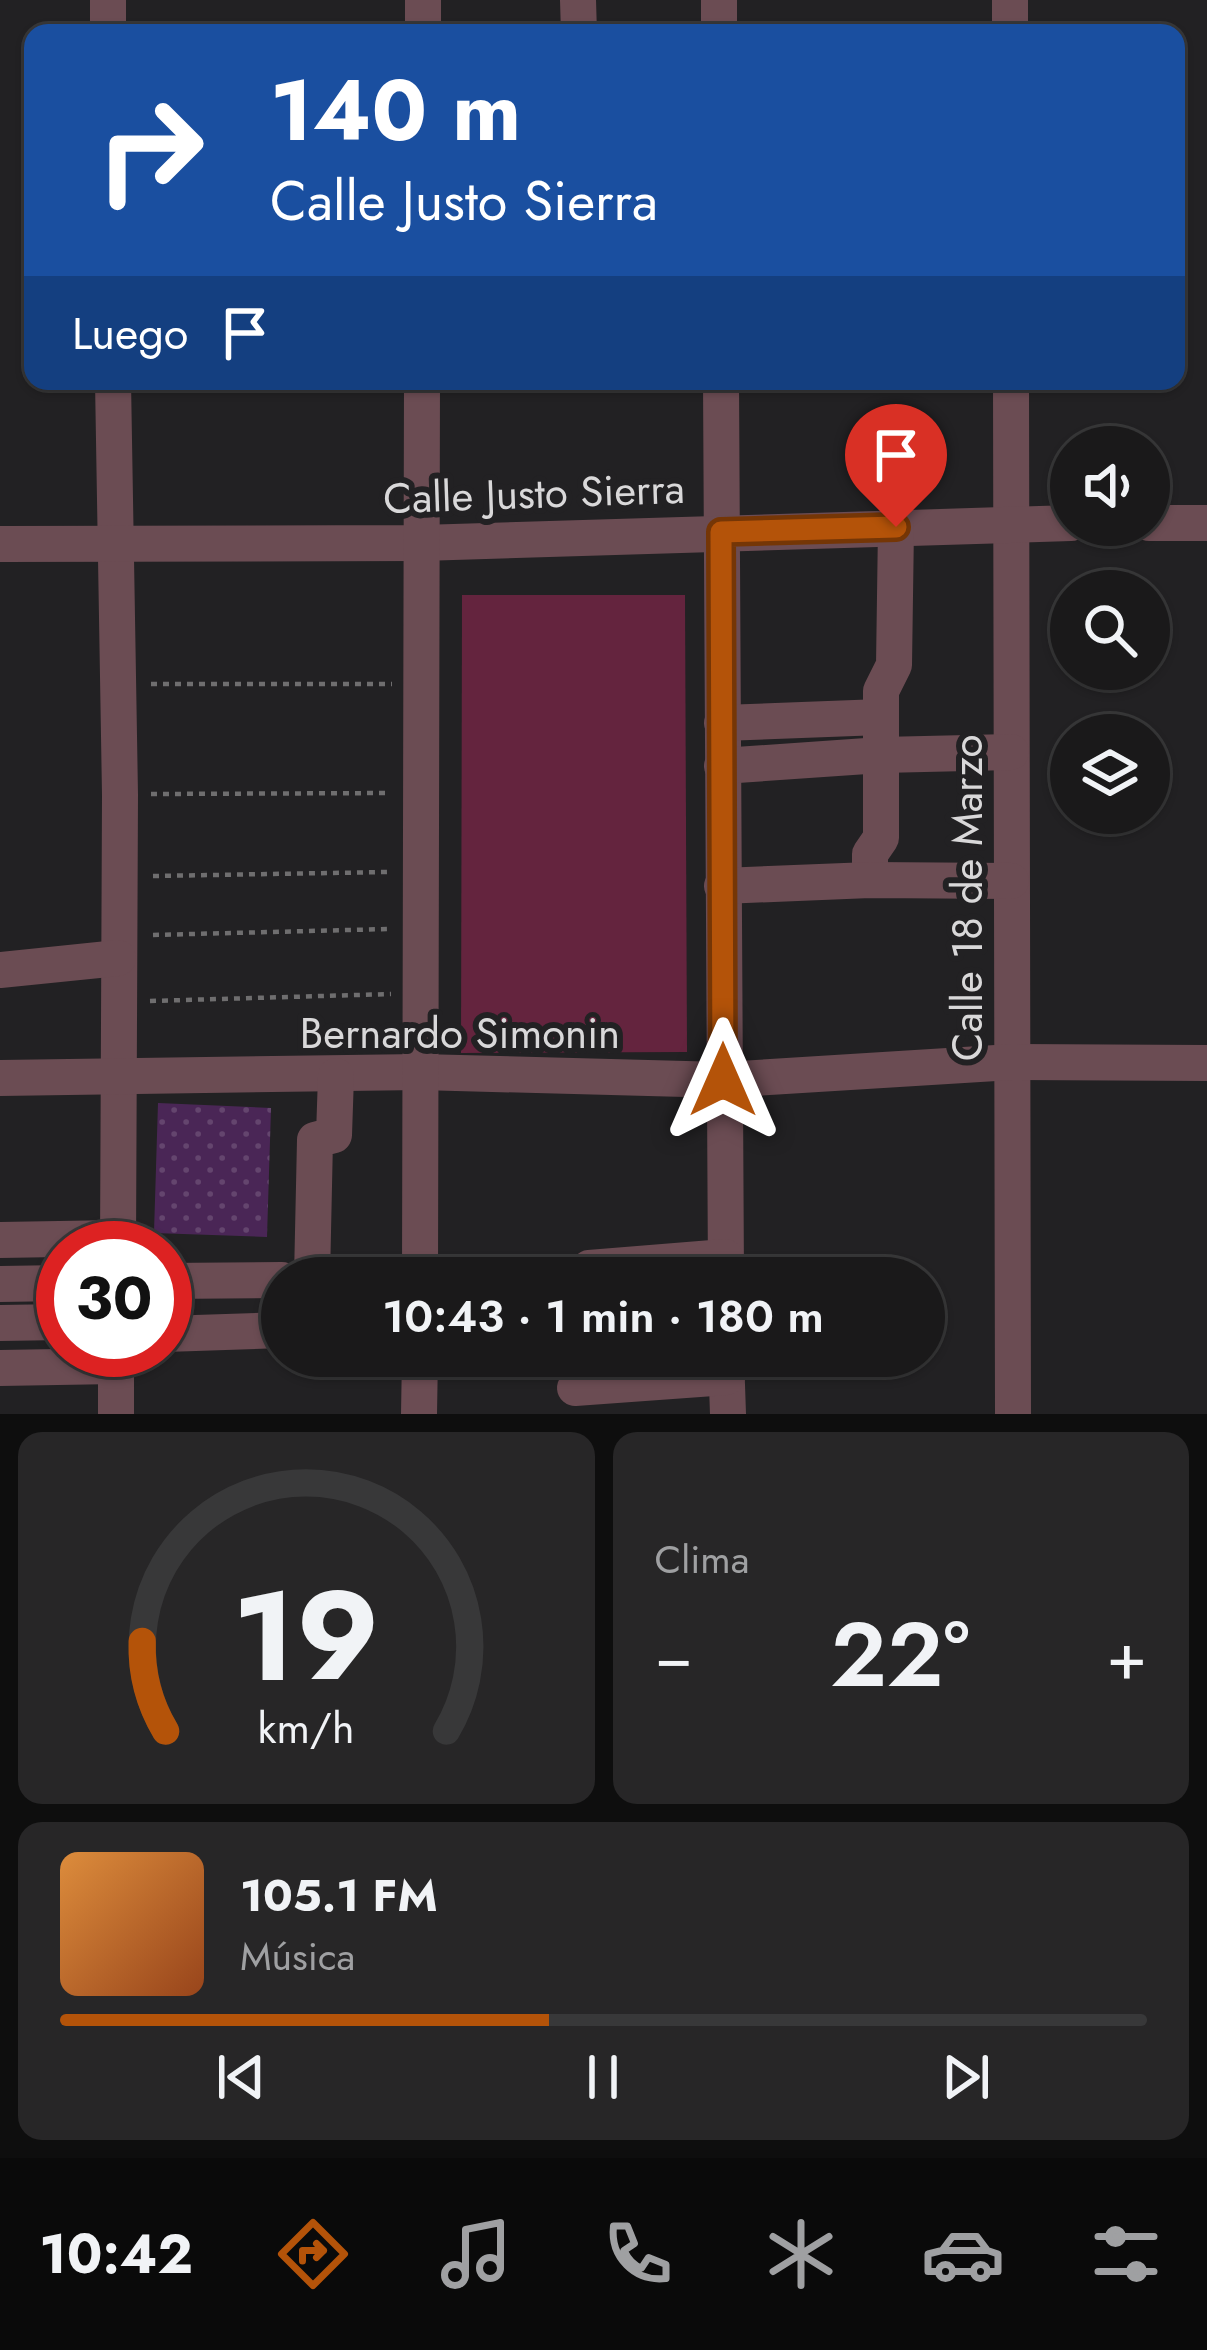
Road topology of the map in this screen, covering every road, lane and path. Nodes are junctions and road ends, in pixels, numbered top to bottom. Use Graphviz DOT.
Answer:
graph roads {
  1 [pos="113,390"];
  2 [pos="422,390"];
  3 [pos="721,390"];
  4 [pos="1011,390"];
  5 [pos="1011,523"];
  6 [pos="1050,523"];
  7 [pos="1170,523"];
  8 [pos="1207,523"];
  9 [pos="896,527"];
  10 [pos="721,532"];
  11 [pos="421,543"];
  12 [pos="0,544"];
  13 [pos="116,546"];
  14 [pos="116,684"];
  15 [pos="421,685"];
  16 [pos="880,717"];
  17 [pos="722,723"];
  18 [pos="1012,752"];
  19 [pos="881,755"];
  20 [pos="722,766"];
  21 [pos="421,792"];
  22 [pos="120,794"];
  23 [pos="421,872"];
  24 [pos="118,877"];
  25 [pos="870,880"];
  26 [pos="1012,881"];
  27 [pos="722,886"];
  28 [pos="421,928"];
  29 [pos="118,947"];
  30 [pos="0,970"];
  31 [pos="421,993"];
  32 [pos="118,1002"];
  33 [pos="1012,1062"];
  34 [pos="1207,1063"];
  35 [pos="420,1072"];
  36 [pos="117,1076"];
  37 [pos="336,1076"];
  38 [pos="0,1078"];
  39 [pos="723,1080"];
  40 [pos="118,1221"];
  41 [pos="0,1240"];
  42 [pos="36,1241"];
  43 [pos="312,1257"];
  44 [pos="420,1257"];
  45 [pos="726,1257"];
  46 [pos="261,1280"];
  47 [pos="192,1281"];
  48 [pos="36,1284"];
  49 [pos="0,1285"];
  50 [pos="36,1322"];
  51 [pos="0,1323"];
  52 [pos="261,1331"];
  53 [pos="192,1333"];
  54 [pos="36,1365"];
  55 [pos="0,1368"];
  56 [pos="116,1377"];
  57 [pos="420,1377"];
  58 [pos="650,1377"];
  59 [pos="726,1377"];
  60 [pos="575,1388"];
  61 [pos="116,1414"];
  62 [pos="419,1414"];
  63 [pos="728,1414"];
  64 [pos="1012,1414"];
  1 -- 13 [label="street"];
  2 -- 11 [label="street"];
  3 -- 10 [label="street"];
  4 -- 5 [label="street, Calle 18 de Marzo"];
  5 -- 6 [label="street, Calle Justo Sierra"];
  5 -- 9 [label="street, Calle Justo Sierra"];
  5 -- 18 [label="street, Calle 18 de Marzo"];
  7 -- 8 [label="street"];
  9 -- 10 [label="street, Calle Justo Sierra"];
  9 -- 16 [label="street"];
  10 -- 11 [label="street, Calle Justo Sierra"];
  10 -- 17 [label="street"];
  11 -- 13 [label="street, Calle Justo Sierra"];
  11 -- 15 [label="street"];
  12 -- 13 [label="street, Calle Justo Sierra"];
  13 -- 14 [label="street"];
  14 -- 15 [label="path"];
  14 -- 22 [label="street"];
  15 -- 21 [label="street"];
  16 -- 17 [label="street"];
  16 -- 19 [label="street"];
  17 -- 20 [label="street"];
  18 -- 19 [label="street"];
  18 -- 26 [label="street, Calle 18 de Marzo"];
  19 -- 20 [label="street"];
  19 -- 25 [label="street"];
  20 -- 27 [label="street"];
  21 -- 22 [label="path"];
  21 -- 23 [label="street"];
  22 -- 24 [label="street"];
  23 -- 24 [label="path"];
  23 -- 28 [label="street"];
  24 -- 29 [label="street"];
  25 -- 26 [label="street"];
  25 -- 27 [label="street"];
  26 -- 33 [label="street, Calle 18 de Marzo"];
  27 -- 39 [label="street"];
  28 -- 29 [label="path"];
  28 -- 31 [label="street"];
  29 -- 30 [label="street"];
  29 -- 32 [label="street"];
  31 -- 32 [label="path"];
  31 -- 35 [label="street"];
  32 -- 36 [label="street"];
  33 -- 34 [label="street, Bernardo Simonin"];
  33 -- 39 [label="street, Bernardo Simonin"];
  33 -- 64 [label="street, Calle 18 de Marzo"];
  35 -- 37 [label="street, Bernardo Simonin"];
  35 -- 39 [label="street, Bernardo Simonin"];
  35 -- 44 [label="street"];
  36 -- 37 [label="street, Bernardo Simonin"];
  36 -- 38 [label="street, Bernardo Simonin"];
  36 -- 40 [label="street"];
  37 -- 43 [label="street"];
  39 -- 45 [label="street"];
  41 -- 42 [label="street"];
  46 -- 47 [label="street"];
  48 -- 49 [label="street"];
  50 -- 51 [label="street"];
  52 -- 53 [label="street"];
  54 -- 55 [label="street"];
  56 -- 61 [label="street"];
  57 -- 62 [label="street"];
  58 -- 60 [label="street"];
  59 -- 63 [label="street"];
}
